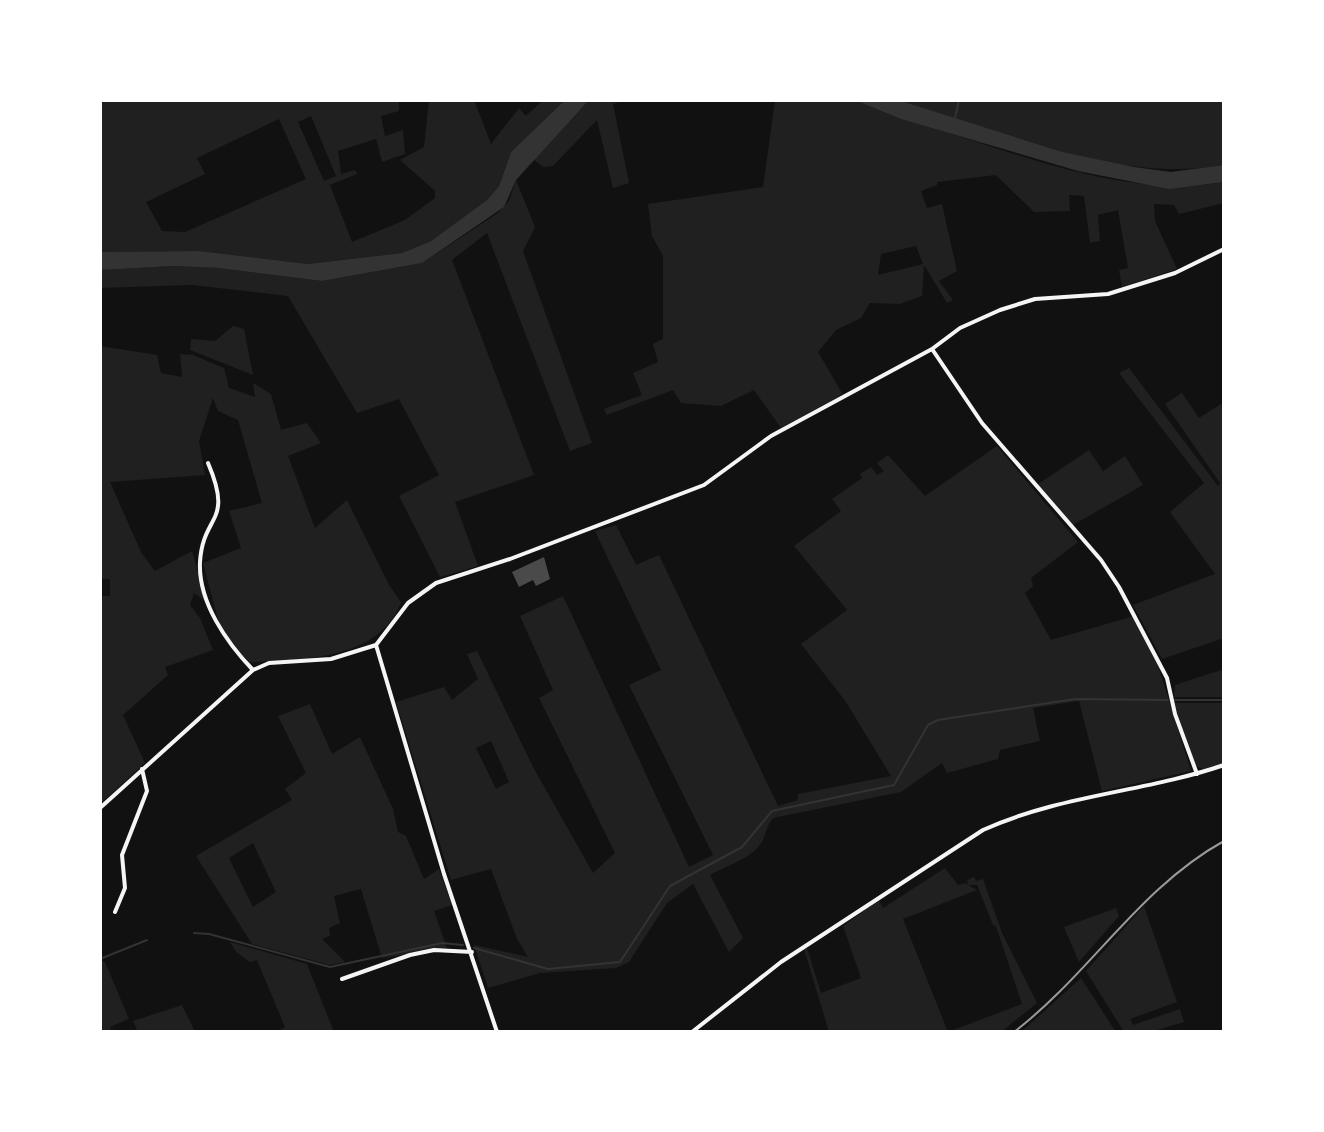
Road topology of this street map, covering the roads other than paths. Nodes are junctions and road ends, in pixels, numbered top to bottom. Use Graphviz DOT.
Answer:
graph roads {
  1 [pos="1224,249"];
  2 [pos="932,349"];
  3 [pos="208,463"];
  4 [pos="376,645"];
  5 [pos="253,670"];
  6 [pos="1224,765"];
  7 [pos="142,769"];
  8 [pos="1197,774"];
  9 [pos="100,808"];
  10 [pos="115,912"];
  11 [pos="472,952"];
  12 [pos="342,979"];
  13 [pos="497,1032"];
  14 [pos="692,1032"];
  1 -- 2 [label="street"];
  2 -- 4 [label="street"];
  2 -- 8 [label="street"];
  3 -- 5 [label="street"];
  4 -- 5 [label="street"];
  4 -- 11 [label="street"];
  5 -- 7 [label="street"];
  6 -- 8 [label="street"];
  7 -- 9 [label="street"];
  7 -- 10 [label="street"];
  8 -- 14 [label="street"];
  11 -- 12 [label="street"];
  11 -- 13 [label="street"];
}
